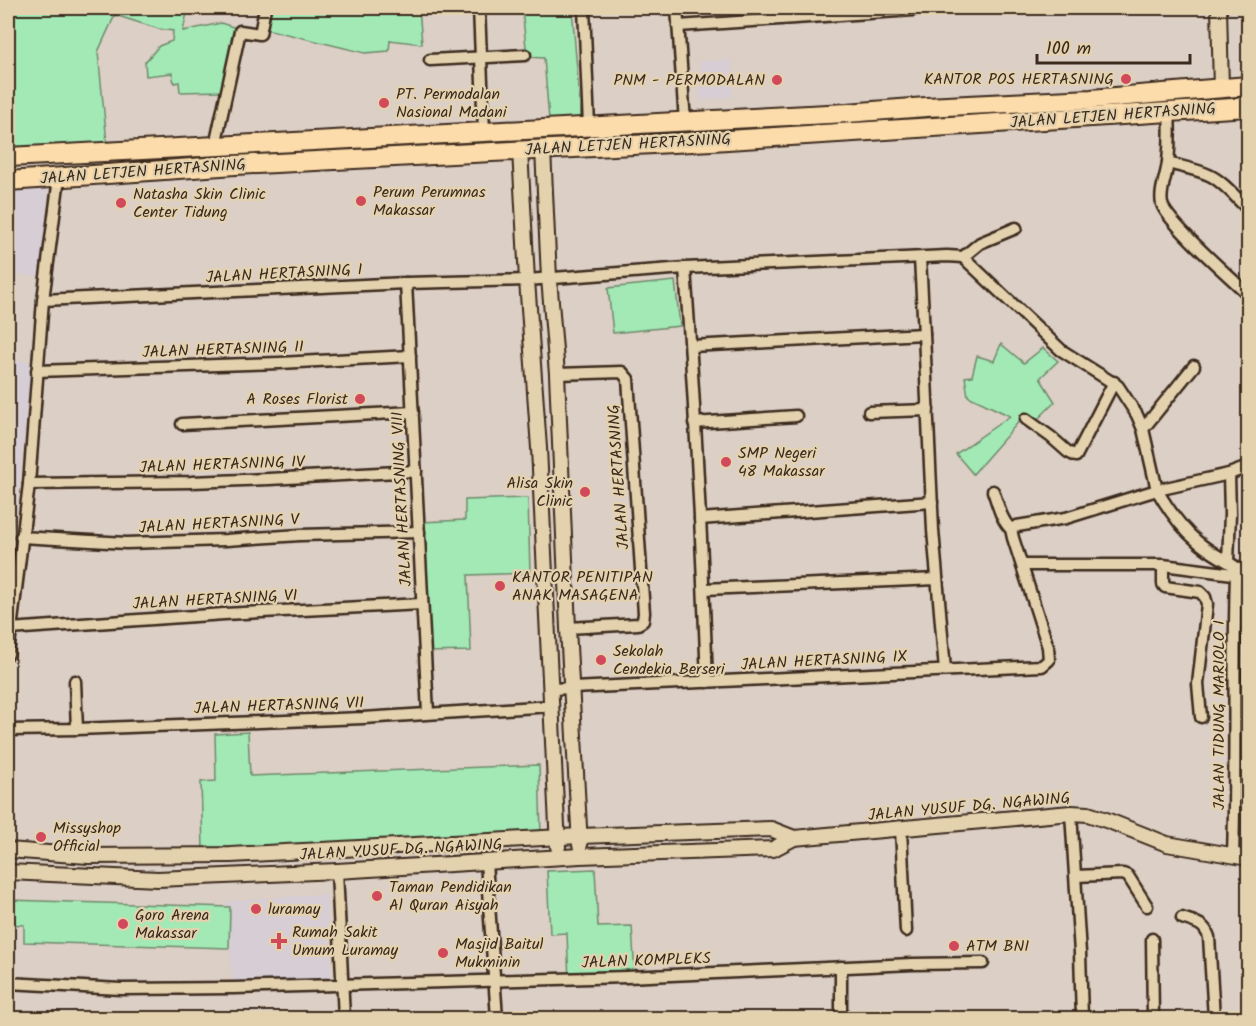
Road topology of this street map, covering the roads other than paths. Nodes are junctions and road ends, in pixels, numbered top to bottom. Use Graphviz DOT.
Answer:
graph roads {
  1 [pos="265,8"];
  2 [pos="479,8"];
  3 [pos="584,8"];
  4 [pos="677,8"];
  5 [pos="1219,8"];
  6 [pos="913,10"];
  7 [pos="678,26"];
  8 [pos="525,55"];
  9 [pos="480,57"];
  10 [pos="430,60"];
  11 [pos="1248,86"];
  12 [pos="1221,88"];
  13 [pos="1248,107"];
  14 [pos="1169,111"];
  15 [pos="847,113"];
  16 [pos="685,122"];
  17 [pos="589,126"];
  18 [pos="484,132"];
  19 [pos="849,133"];
  20 [pos="360,139"];
  21 [pos="216,146"];
  22 [pos="543,149"];
  23 [pos="520,150"];
  24 [pos="8,157"];
  25 [pos="362,159"];
  26 [pos="1168,164"];
  27 [pos="59,177"];
  28 [pos="8,181"];
  29 [pos="1248,209"];
  30 [pos="546,216"];
  31 [pos="524,217"];
  32 [pos="1016,228"];
  33 [pos="963,257"];
  34 [pos="920,258"];
  35 [pos="686,268"];
  36 [pos="549,279"];
  37 [pos="527,280"];
  38 [pos="406,284"];
  39 [pos="1248,294"];
  40 [pos="43,300"];
  41 [pos="924,334"];
  42 [pos="691,346"];
  43 [pos="410,356"];
  44 [pos="1194,366"];
  45 [pos="37,370"];
  46 [pos="556,374"];
  47 [pos="1114,382"];
  48 [pos="928,410"];
  49 [pos="413,412"];
  50 [pos="869,412"];
  51 [pos="796,416"];
  52 [pos="1026,419"];
  53 [pos="694,423"];
  54 [pos="182,424"];
  55 [pos="1143,429"];
  56 [pos="1248,467"];
  57 [pos="416,471"];
  58 [pos="1229,474"];
  59 [pos="29,484"];
  60 [pos="1156,490"];
  61 [pos="993,491"];
  62 [pos="932,502"];
  63 [pos="700,519"];
  64 [pos="1011,529"];
  65 [pos="419,532"];
  66 [pos="21,537"];
  67 [pos="1228,561"];
  68 [pos="1023,565"];
  69 [pos="1163,565"];
  70 [pos="1236,575"];
  71 [pos="1248,576"];
  72 [pos="937,579"];
  73 [pos="704,589"];
  74 [pos="422,604"];
  75 [pos="568,628"];
  76 [pos="10,629"];
  77 [pos="8,654"];
  78 [pos="945,670"];
  79 [pos="75,681"];
  80 [pos="707,682"];
  81 [pos="571,688"];
  82 [pos="551,689"];
  83 [pos="552,705"];
  84 [pos="428,713"];
  85 [pos="1201,717"];
  86 [pos="77,729"];
  87 [pos="8,730"];
  88 [pos="1071,813"];
  89 [pos="901,829"];
  90 [pos="647,833"];
  91 [pos="580,836"];
  92 [pos="557,838"];
  93 [pos="795,838"];
  94 [pos="8,850"];
  95 [pos="335,850"];
  96 [pos="648,853"];
  97 [pos="580,856"];
  98 [pos="1233,856"];
  99 [pos="558,858"];
  100 [pos="1248,858"];
  101 [pos="486,862"];
  102 [pos="337,871"];
  103 [pos="8,872"];
  104 [pos="1076,876"];
  105 [pos="1147,906"];
  106 [pos="1182,918"];
  107 [pos="906,931"];
  108 [pos="1152,939"];
  109 [pos="983,963"];
  110 [pos="841,967"];
  111 [pos="495,980"];
  112 [pos="8,983"];
  113 [pos="342,985"];
  114 [pos="344,1018"];
  115 [pos="498,1018"];
  116 [pos="841,1018"];
  117 [pos="1082,1018"];
  118 [pos="1153,1018"];
  119 [pos="1214,1018"];
  1 -- 21 [label="street"];
  2 -- 9 [label="street"];
  3 -- 17 [label="street"];
  4 -- 7 [label="street"];
  5 -- 12 [label="street"];
  6 -- 7 [label="street"];
  7 -- 16 [label="street"];
  8 -- 9 [label="street"];
  9 -- 10 [label="street"];
  9 -- 18 [label="street"];
  11 -- 12 [label="main road, JALAN LETJEN HERTASNING"];
  12 -- 15 [label="main road, JALAN LETJEN HERTASNING"];
  13 -- 14 [label="main road, JALAN LETJEN HERTASNING"];
  14 -- 19 [label="main road, JALAN LETJEN HERTASNING"];
  14 -- 26 [label="street"];
  15 -- 16 [label="main road, JALAN LETJEN HERTASNING"];
  15 -- 19 [label="main road"];
  16 -- 17 [label="main road, JALAN LETJEN HERTASNING"];
  17 -- 18 [label="main road, JALAN LETJEN HERTASNING"];
  18 -- 20 [label="main road, JALAN LETJEN HERTASNING"];
  19 -- 22 [label="main road, JALAN LETJEN HERTASNING"];
  20 -- 21 [label="main road, JALAN LETJEN HERTASNING"];
  20 -- 25 [label="main road"];
  21 -- 24 [label="main road, JALAN LETJEN HERTASNING"];
  22 -- 23 [label="main road, JALAN LETJEN HERTASNING"];
  22 -- 30 [label="street"];
  23 -- 25 [label="main road, JALAN LETJEN HERTASNING"];
  23 -- 31 [label="street"];
  25 -- 27 [label="main road, JALAN LETJEN HERTASNING"];
  26 -- 29 [label="street"];
  26 -- 39 [label="street"];
  27 -- 28 [label="main road, JALAN LETJEN HERTASNING"];
  27 -- 40 [label="street"];
  30 -- 31 [label="street"];
  30 -- 36 [label="street"];
  31 -- 37 [label="street"];
  32 -- 33 [label="street"];
  33 -- 34 [label="street, JALAN HERTASNING I"];
  33 -- 47 [label="street"];
  34 -- 35 [label="street, JALAN HERTASNING I"];
  34 -- 41 [label="street"];
  35 -- 36 [label="street, JALAN HERTASNING I"];
  35 -- 42 [label="street"];
  36 -- 37 [label="street, JALAN HERTASNING I"];
  36 -- 46 [label="street"];
  37 -- 38 [label="street, JALAN HERTASNING I"];
  37 -- 82 [label="street"];
  38 -- 40 [label="street, JALAN HERTASNING I"];
  38 -- 43 [label="street, JALAN HERTASNING VIII"];
  40 -- 45 [label="street"];
  41 -- 42 [label="street"];
  41 -- 48 [label="street"];
  42 -- 53 [label="street"];
  43 -- 45 [label="street, JALAN HERTASNING II"];
  43 -- 49 [label="street, JALAN HERTASNING VIII"];
  44 -- 55 [label="street"];
  45 -- 59 [label="street"];
  46 -- 75 [label="street"];
  46 -- 75 [label="street, JALAN HERTASNING"];
  47 -- 52 [label="street"];
  47 -- 55 [label="street"];
  48 -- 50 [label="street"];
  48 -- 62 [label="street"];
  49 -- 54 [label="street"];
  49 -- 57 [label="street, JALAN HERTASNING VIII"];
  51 -- 53 [label="street"];
  53 -- 63 [label="street"];
  55 -- 60 [label="street"];
  56 -- 58 [label="street"];
  57 -- 59 [label="street, JALAN HERTASNING IV"];
  57 -- 65 [label="street, JALAN HERTASNING VIII"];
  58 -- 60 [label="street"];
  58 -- 67 [label="street"];
  59 -- 66 [label="street"];
  60 -- 64 [label="street"];
  60 -- 67 [label="street"];
  61 -- 64 [label="street"];
  62 -- 63 [label="street"];
  62 -- 72 [label="street"];
  63 -- 73 [label="street"];
  64 -- 68 [label="street"];
  65 -- 66 [label="street, JALAN HERTASNING V"];
  65 -- 74 [label="street, JALAN HERTASNING VIII"];
  66 -- 76 [label="street"];
  67 -- 71 [label="street"];
  68 -- 69 [label="street"];
  68 -- 78 [label="street, JALAN HERTASNING IX"];
  69 -- 70 [label="street"];
  69 -- 85 [label="street"];
  70 -- 71 [label="street"];
  70 -- 98 [label="street, JALAN TIDUNG MARIOLO I"];
  72 -- 73 [label="street"];
  72 -- 78 [label="street"];
  73 -- 80 [label="street"];
  74 -- 76 [label="street, JALAN HERTASNING VI"];
  74 -- 84 [label="street, JALAN HERTASNING VIII"];
  75 -- 81 [label="street"];
  76 -- 77 [label="street"];
  78 -- 80 [label="street, JALAN HERTASNING IX"];
  79 -- 86 [label="street"];
  80 -- 81 [label="street, JALAN HERTASNING IX"];
  81 -- 82 [label="street, JALAN HERTASNING IX"];
  81 -- 91 [label="street"];
  82 -- 83 [label="street"];
  83 -- 84 [label="street, JALAN HERTASNING VII"];
  83 -- 92 [label="street"];
  84 -- 86 [label="street, JALAN HERTASNING VII"];
  86 -- 87 [label="street, JALAN HERTASNING VII"];
  88 -- 89 [label="street, JALAN YUSUF DG. NGAWING"];
  88 -- 98 [label="street, JALAN YUSUF DG. NGAWING"];
  88 -- 104 [label="street"];
  89 -- 93 [label="street, JALAN YUSUF DG. NGAWING"];
  89 -- 107 [label="street"];
  90 -- 91 [label="street, JALAN YUSUF DG. NGAWING"];
  90 -- 93 [label="street, JALAN YUSUF DG. NGAWING"];
  90 -- 96 [label="street"];
  91 -- 92 [label="street, JALAN YUSUF DG. NGAWING"];
  91 -- 97 [label="street"];
  92 -- 95 [label="street, JALAN YUSUF DG. NGAWING"];
  92 -- 99 [label="street"];
  93 -- 96 [label="street, JALAN YUSUF DG. NGAWING"];
  94 -- 95 [label="street, JALAN YUSUF DG. NGAWING"];
  95 -- 102 [label="street"];
  96 -- 97 [label="street, JALAN YUSUF DG. NGAWING"];
  97 -- 99 [label="street, JALAN YUSUF DG. NGAWING"];
  98 -- 100 [label="street, JALAN YUSUF DG. NGAWING"];
  99 -- 101 [label="street, JALAN YUSUF DG. NGAWING"];
  101 -- 102 [label="street, JALAN YUSUF DG. NGAWING"];
  101 -- 111 [label="street"];
  102 -- 103 [label="street, JALAN YUSUF DG. NGAWING"];
  102 -- 113 [label="street"];
  104 -- 105 [label="street"];
  104 -- 117 [label="street"];
  106 -- 119 [label="street"];
  108 -- 118 [label="street"];
  109 -- 110 [label="street, JALAN KOMPLEKS"];
  110 -- 111 [label="street, JALAN KOMPLEKS"];
  110 -- 116 [label="street"];
  111 -- 113 [label="street, JALAN KOMPLEKS"];
  111 -- 115 [label="street"];
  112 -- 113 [label="street, JALAN KOMPLEKS"];
  113 -- 114 [label="street"];
}
